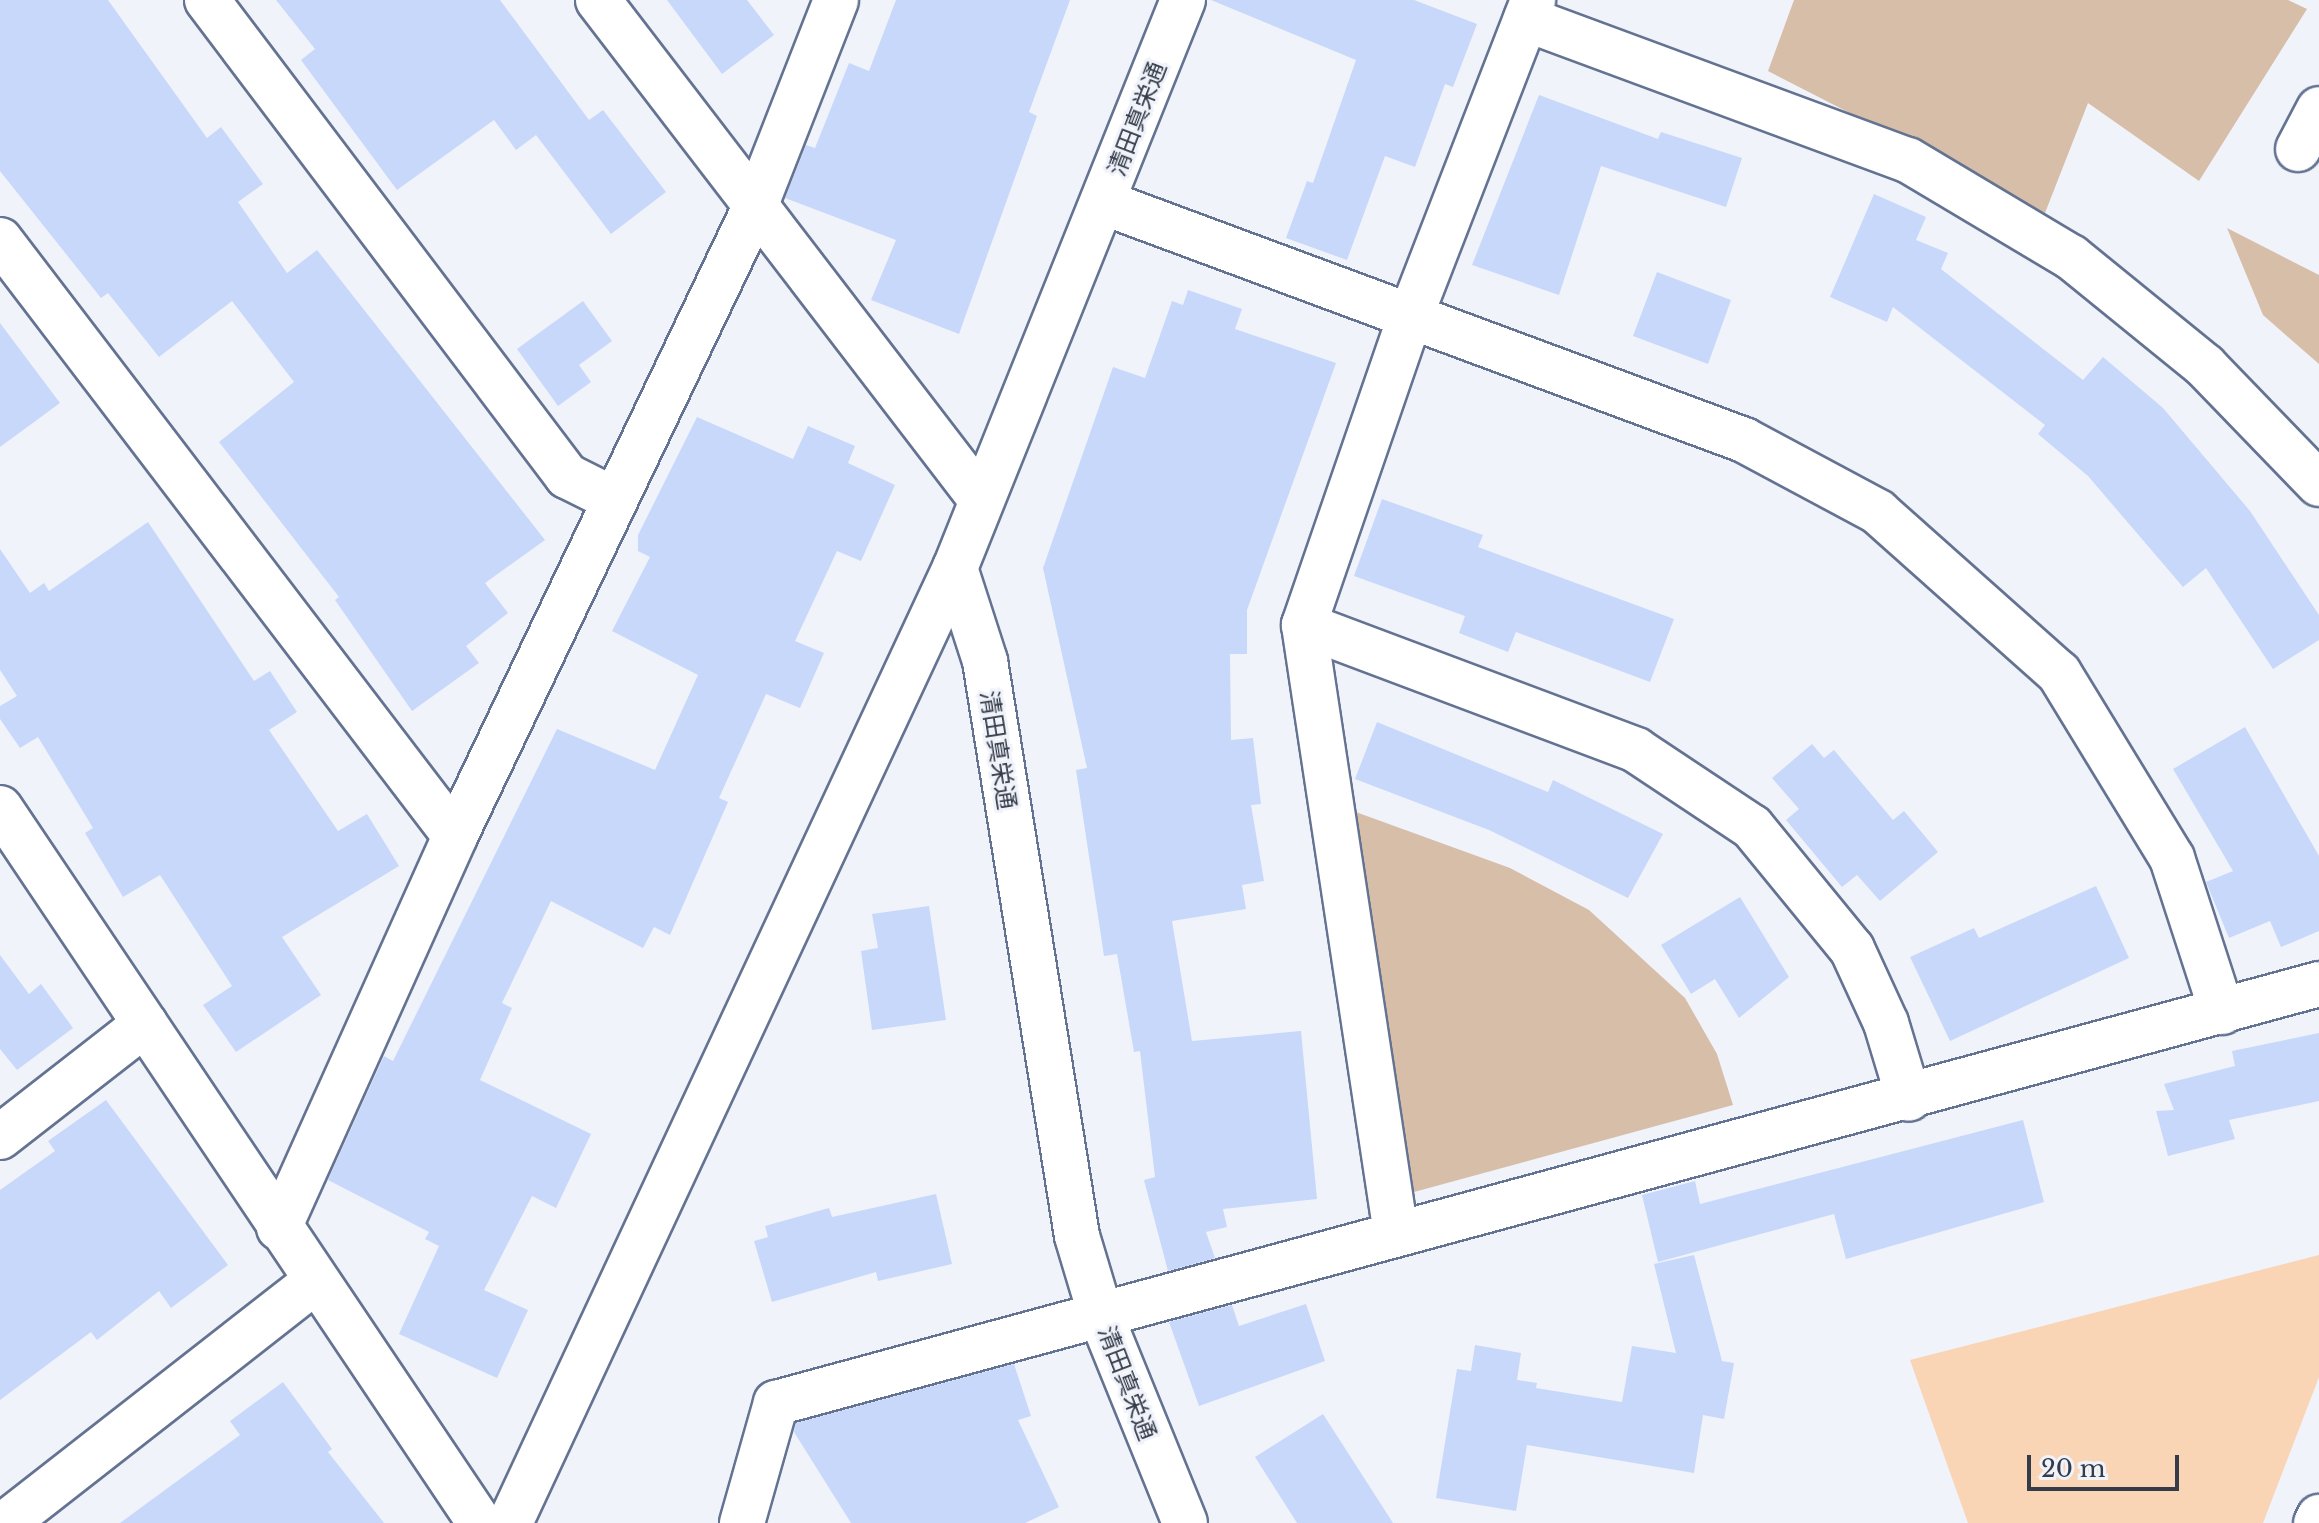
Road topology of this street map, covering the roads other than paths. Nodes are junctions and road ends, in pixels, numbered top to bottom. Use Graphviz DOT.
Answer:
graph roads {
  1 [pos="207,0"];
  2 [pos="598,0"];
  3 [pos="836,0"];
  4 [pos="1183,0"];
  5 [pos="1530,10"];
  6 [pos="2319,109"];
  7 [pos="2298,149"];
  8 [pos="1105,203"];
  9 [pos="755,207"];
  10 [pos="0,240"];
  11 [pos="1411,315"];
  12 [pos="2319,484"];
  13 [pos="980,498"];
  14 [pos="615,500"];
  15 [pos="955,568"];
  16 [pos="1304,625"];
  17 [pos="0,808"];
  18 [pos="455,836"];
  19 [pos="2319,984"];
  20 [pos="2222,1012"];
  21 [pos="145,1024"];
  22 [pos="1909,1099"];
  23 [pos="0,1137"];
  24 [pos="279,1228"];
  25 [pos="1396,1234"];
  26 [pos="314,1282"];
  27 [pos="1101,1316"];
  28 [pos="2319,1517"];
  29 [pos="6,1523"];
  30 [pos="480,1523"];
  31 [pos="510,1523"];
  32 [pos="742,1523"];
  33 [pos="1185,1523"];
  34 [pos="2316,1523"];
  1 -- 14 [label="street"];
  2 -- 9 [label="street"];
  3 -- 9 [label="street"];
  4 -- 8 [label="street, 清田真栄通"];
  5 -- 11 [label="street"];
  5 -- 12 [label="street"];
  6 -- 7 [label="street"];
  8 -- 11 [label="street"];
  8 -- 13 [label="street, 清田真栄通"];
  9 -- 13 [label="street"];
  9 -- 14 [label="street"];
  10 -- 18 [label="street"];
  11 -- 16 [label="street"];
  11 -- 20 [label="street"];
  13 -- 15 [label="street, 清田真栄通"];
  14 -- 18 [label="street"];
  15 -- 27 [label="street, 清田真栄通"];
  15 -- 31 [label="street"];
  16 -- 22 [label="street"];
  16 -- 25 [label="street"];
  17 -- 21 [label="street"];
  18 -- 24 [label="street"];
  19 -- 20 [label="street"];
  20 -- 22 [label="street"];
  21 -- 23 [label="street"];
  21 -- 24 [label="street"];
  22 -- 25 [label="street"];
  24 -- 26 [label="street"];
  25 -- 27 [label="street"];
  26 -- 29 [label="street"];
  26 -- 30 [label="street"];
  27 -- 32 [label="street"];
  27 -- 33 [label="street, 清田真栄通"];
  28 -- 34 [label="street"];
}
